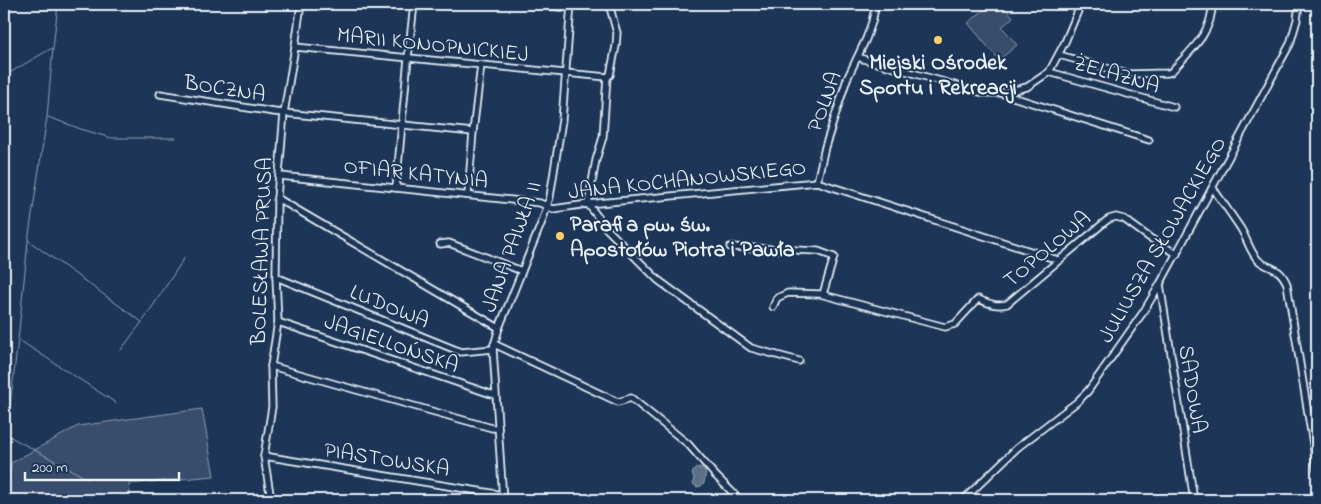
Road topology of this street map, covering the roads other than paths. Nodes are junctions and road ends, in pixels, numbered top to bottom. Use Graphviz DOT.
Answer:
graph roads {
  1 [pos="301,4"];
  2 [pos="414,4"];
  3 [pos="527,4"];
  4 [pos="609,4"];
  5 [pos="1082,4"];
  6 [pos="1212,4"];
  7 [pos="1300,4"];
  8 [pos="1313,4"];
  9 [pos="874,5"];
  10 [pos="571,6"];
  11 [pos="1317,7"];
  12 [pos="295,47"];
  13 [pos="1059,55"];
  14 [pos="859,57"];
  15 [pos="408,58"];
  16 [pos="481,65"];
  17 [pos="1049,72"];
  18 [pos="567,73"];
  19 [pos="607,77"];
  20 [pos="1000,93"];
  21 [pos="160,94"];
  22 [pos="1174,108"];
  23 [pos="284,113"];
  24 [pos="402,124"];
  25 [pos="473,132"];
  26 [pos="1149,140"];
  27 [pos="280,176"];
  28 [pos="816,182"];
  29 [pos="396,188"];
  30 [pos="1213,188"];
  31 [pos="468,195"];
  32 [pos="277,198"];
  33 [pos="588,204"];
  34 [pos="547,206"];
  35 [pos="440,244"];
  36 [pos="730,247"];
  37 [pos="1177,254"];
  38 [pos="1058,260"];
  39 [pos="522,271"];
  40 [pos="276,277"];
  41 [pos="1160,284"];
  42 [pos="823,294"];
  43 [pos="773,307"];
  44 [pos="278,322"];
  45 [pos="499,328"];
  46 [pos="493,347"];
  47 [pos="799,361"];
  48 [pos="271,366"];
  49 [pos="495,394"];
  50 [pos="498,428"];
  51 [pos="264,456"];
  52 [pos="1317,468"];
  53 [pos="503,498"];
  54 [pos="271,500"];
  55 [pos="740,500"];
  56 [pos="963,500"];
  57 [pos="1194,500"];
  1 -- 12 [label="street, BOLESŁAWA PRUSA"];
  2 -- 15 [label="street"];
  3 -- 10 [label="street"];
  4 -- 19 [label="street"];
  5 -- 13 [label="street"];
  6 -- 13 [label="street"];
  7 -- 30 [label="street, JULIUSZA SŁOWACKIEGO"];
  8 -- 11 [label="street"];
  9 -- 14 [label="street, POLNA"];
  10 -- 18 [label="street, JANA PAWŁA II"];
  12 -- 15 [label="street, MARII KONOPNICKIEJ"];
  12 -- 23 [label="street, BOLESŁAWA PRUSA"];
  13 -- 17 [label="street"];
  14 -- 20 [label="street"];
  14 -- 28 [label="street, POLNA"];
  15 -- 16 [label="street, MARII KONOPNICKIEJ"];
  15 -- 24 [label="street"];
  16 -- 18 [label="street, MARII KONOPNICKIEJ"];
  16 -- 25 [label="street"];
  17 -- 20 [label="street"];
  17 -- 22 [label="street, ŻELAZNA"];
  18 -- 19 [label="street, MARII KONOPNICKIEJ"];
  18 -- 34 [label="street, JANA PAWŁA II"];
  19 -- 33 [label="street"];
  20 -- 26 [label="street"];
  21 -- 23 [label="street, BOCZNA"];
  23 -- 24 [label="street, BOCZNA"];
  23 -- 27 [label="street, BOLESŁAWA PRUSA"];
  24 -- 25 [label="street, BOCZNA"];
  24 -- 29 [label="street"];
  25 -- 31 [label="street"];
  27 -- 29 [label="street, OFIAR KATYNIA"];
  27 -- 32 [label="street, BOLESŁAWA PRUSA"];
  28 -- 33 [label="street, JANA KOCHANOWSKIEGO"];
  28 -- 38 [label="street, JANA KOCHANOWSKIEGO"];
  29 -- 31 [label="street, OFIAR KATYNIA"];
  30 -- 37 [label="street, JULIUSZA SŁOWACKIEGO"];
  30 -- 52 [label="street"];
  31 -- 34 [label="street, OFIAR KATYNIA"];
  32 -- 40 [label="street, BOLESŁAWA PRUSA"];
  32 -- 45 [label="street"];
  33 -- 34 [label="street, JANA KOCHANOWSKIEGO"];
  33 -- 47 [label="street"];
  34 -- 39 [label="street, JANA PAWŁA II"];
  35 -- 39 [label="street"];
  36 -- 42 [label="street"];
  37 -- 38 [label="street, TOPOLOWA"];
  37 -- 41 [label="street, JULIUSZA SŁOWACKIEGO"];
  38 -- 42 [label="street, TOPOLOWA"];
  39 -- 45 [label="street, JANA PAWŁA II"];
  40 -- 44 [label="street, BOLESŁAWA PRUSA"];
  40 -- 46 [label="street, LUDOWA"];
  41 -- 56 [label="street, JULIUSZA SŁOWACKIEGO"];
  41 -- 57 [label="street, SADOWA"];
  42 -- 43 [label="street, TOPOLOWA"];
  44 -- 48 [label="street, BOLESŁAWA PRUSA"];
  44 -- 49 [label="street, JAGIELLOŃSKA"];
  45 -- 46 [label="street, JANA PAWŁA II"];
  46 -- 49 [label="street, JANA PAWŁA II"];
  46 -- 55 [label="street"];
  48 -- 50 [label="street"];
  48 -- 51 [label="street, BOLESŁAWA PRUSA"];
  49 -- 50 [label="street, JANA PAWŁA II"];
  50 -- 53 [label="street, JANA PAWŁA II"];
  51 -- 53 [label="street, PIASTOWSKA"];
  51 -- 54 [label="street, BOLESŁAWA PRUSA"];
}
